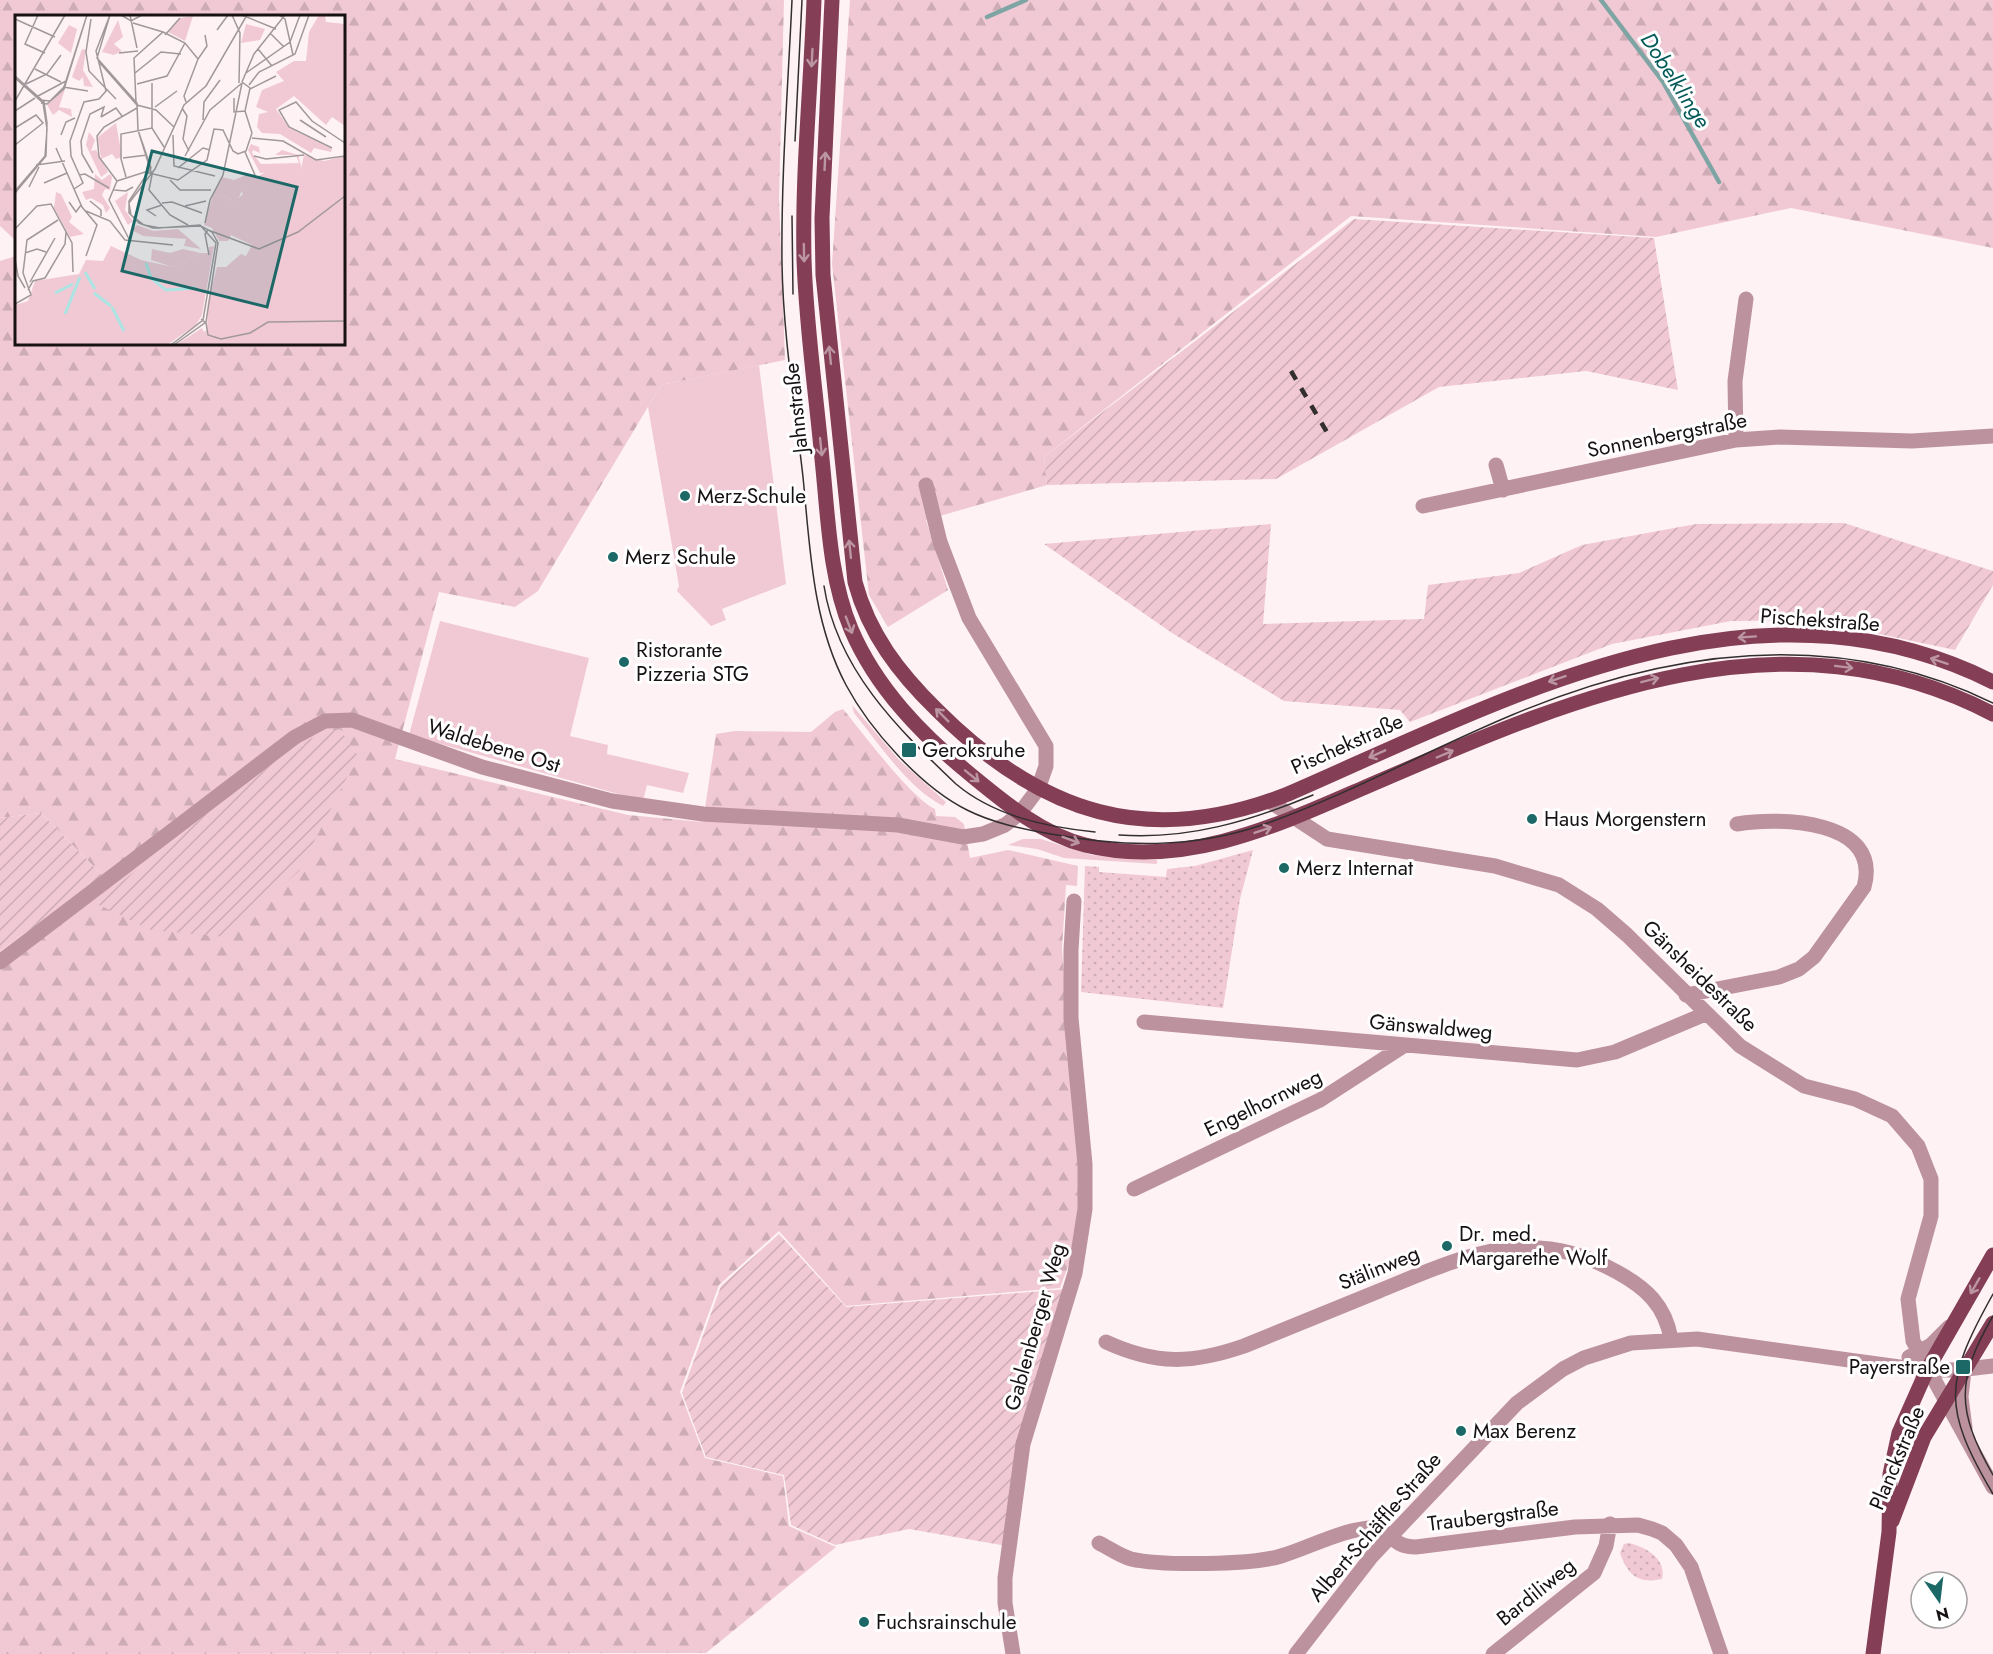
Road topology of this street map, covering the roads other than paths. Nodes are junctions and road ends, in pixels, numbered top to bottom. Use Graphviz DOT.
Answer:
graph roads {
  1 [pos="814,0"];
  2 [pos="832,0"];
  3 [pos="1746,299"];
  4 [pos="1993,436"];
  5 [pos="1736,440"];
  6 [pos="1496,465"];
  7 [pos="926,485"];
  8 [pos="1503,490"];
  9 [pos="1424,506"];
  10 [pos="1993,682"];
  11 [pos="1993,714"];
  12 [pos="1038,789"];
  13 [pos="1269,801"];
  14 [pos="1020,813"];
  15 [pos="1294,819"];
  16 [pos="1737,824"];
  17 [pos="1074,901"];
  18 [pos="0,962"];
  19 [pos="1686,995"];
  20 [pos="1705,1014"];
  21 [pos="1144,1022"];
  22 [pos="1405,1045"];
  23 [pos="1134,1190"];
  24 [pos="1993,1255"];
  25 [pos="1958,1317"];
  26 [pos="1993,1323"];
  27 [pos="1911,1334"];
  28 [pos="1671,1339"];
  29 [pos="1106,1342"];
  30 [pos="1918,1353"];
  31 [pos="1898,1360"];
  32 [pos="1880,1365"];
  33 [pos="1993,1366"];
  34 [pos="1964,1369"];
  35 [pos="1927,1370"];
  36 [pos="1945,1400"];
  37 [pos="1972,1448"];
  38 [pos="1993,1487"];
  39 [pos="1610,1524"];
  40 [pos="1888,1532"];
  41 [pos="1389,1537"];
  42 [pos="1098,1543"];
  43 [pos="1013,1654"];
  44 [pos="1296,1654"];
  45 [pos="1493,1654"];
  46 [pos="1720,1654"];
  47 [pos="1873,1654"];
  1 -- 14 [label="main road, Jahnstraße, one-way"];
  12 -- 2 [label="main road, Jahnstraße, one-way"];
  3 -- 5 [label="street"];
  4 -- 5 [label="street, Sonnenbergstraße"];
  5 -- 8 [label="street, Sonnenbergstraße"];
  6 -- 8 [label="street"];
  7 -- 12 [label="street"];
  8 -- 9 [label="street, Sonnenbergstraße"];
  10 -- 13 [label="main road, Pischekstraße, one-way"];
  15 -- 11 [label="main road, one-way"];
  12 -- 13 [label="main road, Pischekstraße"];
  12 -- 14 [label="street, Waldebene Ost"];
  13 -- 15 [label="street, Gänsheidestraße"];
  14 -- 15 [label="main road, one-way"];
  14 -- 18 [label="street, Waldebene Ost"];
  15 -- 19 [label="street, Gänsheidestraße"];
  16 -- 19 [label="street"];
  17 -- 43 [label="street, Gablenberger Weg"];
  19 -- 20 [label="street, Gänsheidestraße"];
  20 -- 22 [label="street, Gänswaldweg"];
  20 -- 27 [label="street, Gänsheidestraße"];
  21 -- 22 [label="street, Gänswaldweg"];
  22 -- 23 [label="street, Engelhornweg"];
  24 -- 25 [label="main road, one-way"];
  25 -- 30 [label="street"];
  25 -- 35 [label="main road"];
  26 -- 34 [label="main road"];
  27 -- 30 [label="street, Gänsheidestraße"];
  27 -- 31 [label="street"];
  28 -- 29 [label="street, Stälinweg"];
  28 -- 32 [label="street, Albert-Schäffle-Straße"];
  28 -- 41 [label="street, Albert-Schäffle-Straße"];
  30 -- 31 [label="street"];
  30 -- 35 [label="street, Gänsheidestraße"];
  31 -- 32 [label="street"];
  32 -- 35 [label="street, Albert-Schäffle-Straße"];
  33 -- 34 [label="street"];
  34 -- 35 [label="street"];
  34 -- 36 [label="main road"];
  34 -- 37 [label="street"];
  35 -- 36 [label="street, Gänsheidestraße"];
  35 -- 40 [label="main road, Planckstraße"];
  36 -- 37 [label="street, Gänsheidestraße"];
  36 -- 40 [label="main road, Planckstraße"];
  37 -- 38 [label="street, Gänsheidestraße"];
  39 -- 41 [label="street, Traubergstraße"];
  39 -- 45 [label="street, Bardiliweg"];
  39 -- 46 [label="street, Traubergstraße"];
  40 -- 47 [label="main road, Planckstraße"];
  41 -- 42 [label="street, Traubergstraße"];
  41 -- 44 [label="street, Albert-Schäffle-Straße"];
}
